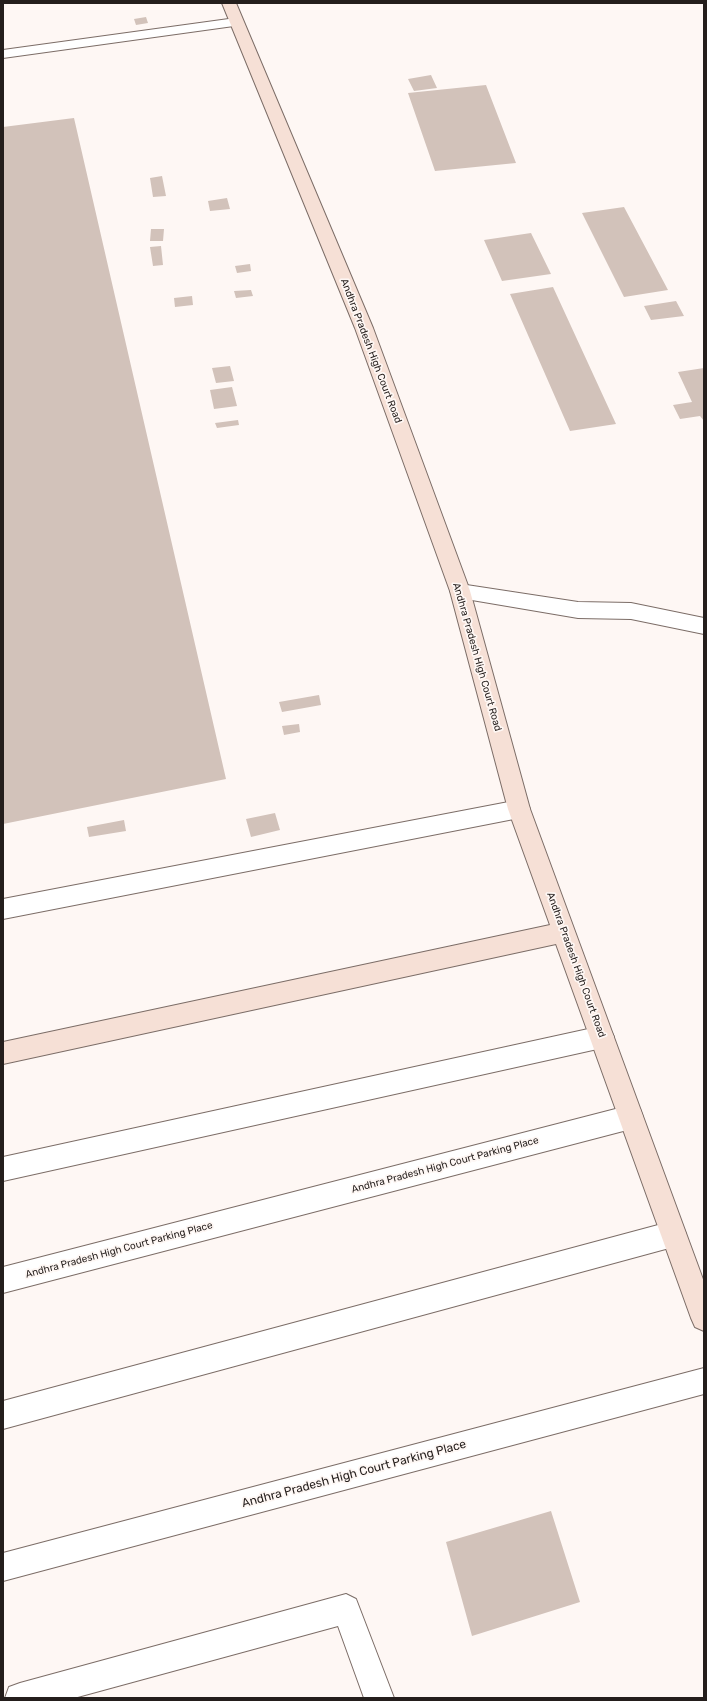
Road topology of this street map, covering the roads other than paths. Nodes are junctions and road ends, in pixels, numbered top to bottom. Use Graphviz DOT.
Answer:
graph roads {
  1 [pos="229,3"];
  2 [pos="236,22"];
  3 [pos="3,54"];
  4 [pos="460,591"];
  5 [pos="704,626"];
  6 [pos="519,808"];
  7 [pos="3,909"];
  8 [pos="564,932"];
  9 [pos="602,1038"];
  10 [pos="3,1053"];
  11 [pos="631,1117"];
  12 [pos="3,1170"];
  13 [pos="673,1234"];
  14 [pos="3,1280"];
  15 [pos="704,1318"];
  16 [pos="704,1381"];
  17 [pos="3,1415"];
  18 [pos="3,1567"];
  19 [pos="20,1698"];
  20 [pos="379,1698"];
  1 -- 2 [label="street, Andhra Pradesh High Court Road"];
  2 -- 3 [label="street"];
  2 -- 4 [label="street, Andhra Pradesh High Court Road"];
  4 -- 5 [label="street"];
  4 -- 6 [label="street, Andhra Pradesh High Court Road"];
  6 -- 7 [label="street"];
  6 -- 8 [label="street, Andhra Pradesh High Court Road"];
  8 -- 9 [label="street, Andhra Pradesh High Court Road"];
  8 -- 10 [label="street"];
  9 -- 11 [label="street, Andhra Pradesh High Court Road"];
  9 -- 12 [label="street"];
  11 -- 13 [label="street, Andhra Pradesh High Court Road"];
  11 -- 14 [label="street, Andhra Pradesh High Court Parking Place"];
  13 -- 15 [label="street, Andhra Pradesh High Court Road"];
  13 -- 17 [label="street"];
  16 -- 18 [label="street, Andhra Pradesh High Court Parking Place"];
  19 -- 20 [label="street"];
}
